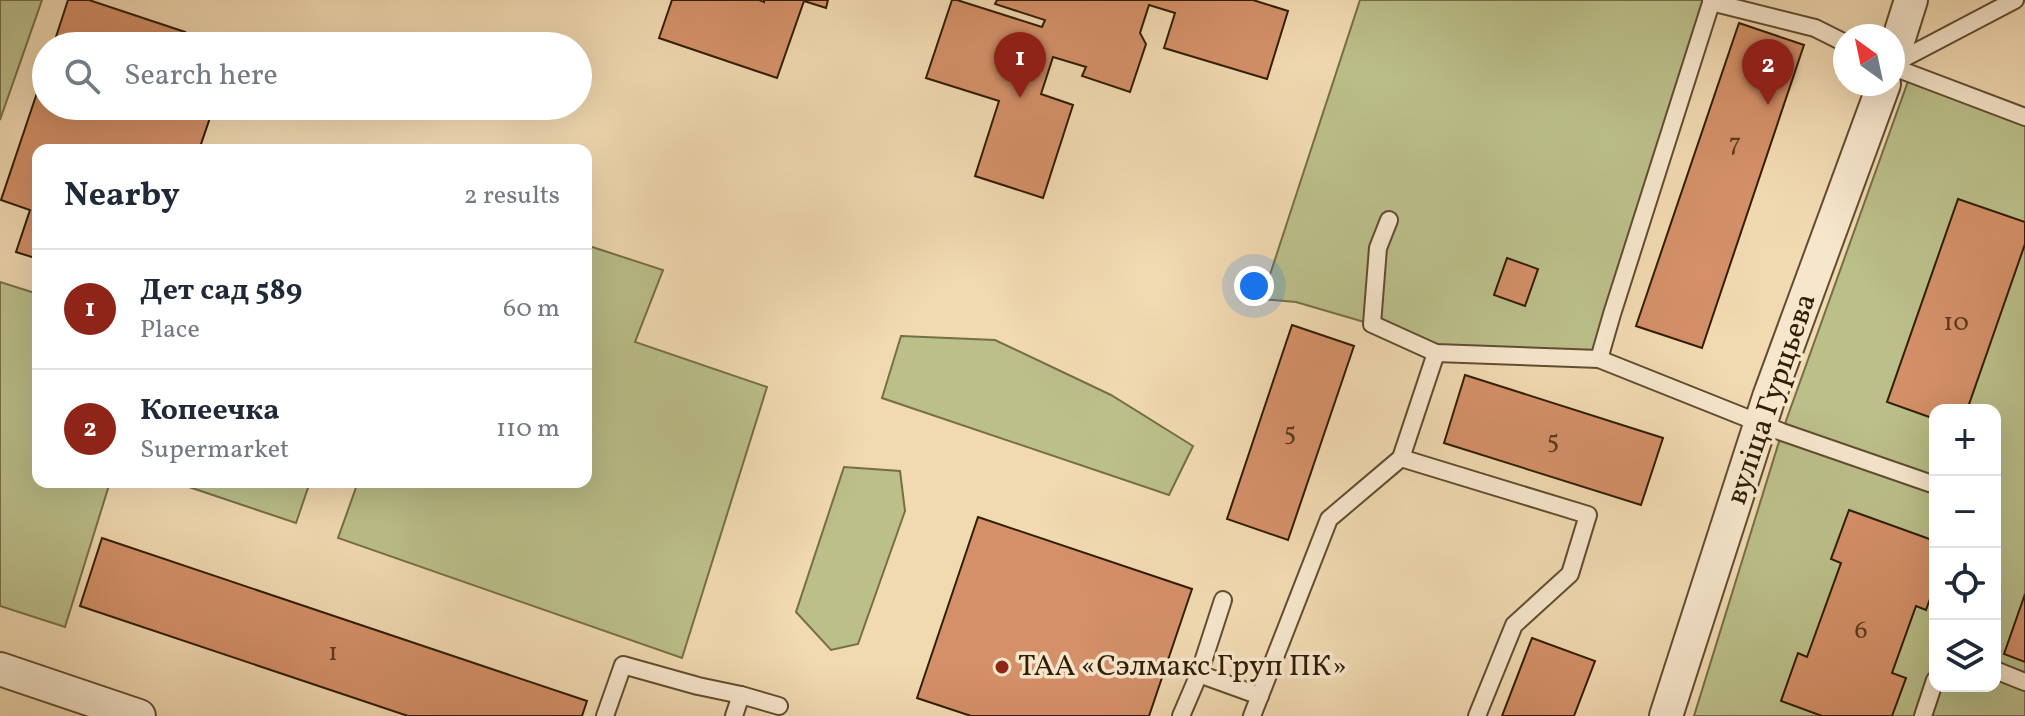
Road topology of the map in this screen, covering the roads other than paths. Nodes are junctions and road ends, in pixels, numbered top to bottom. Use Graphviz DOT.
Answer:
graph roads {
  1 [pos="1911,0"];
  2 [pos="2015,0"];
  3 [pos="1712,1"];
  4 [pos="1903,24"];
  5 [pos="1833,37"];
  6 [pos="1905,60"];
  7 [pos="1905,71"];
  8 [pos="1880,96"];
  9 [pos="2025,117"];
  10 [pos="1389,220"];
  11 [pos="1436,353"];
  12 [pos="1599,359"];
  13 [pos="1762,424"];
  14 [pos="1401,458"];
  15 [pos="1929,483"];
  16 [pos="1223,600"];
  17 [pos="0,669"];
  18 [pos="2001,672"];
  19 [pos="1199,674"];
  20 [pos="2025,682"];
  21 [pos="1931,692"];
  22 [pos="741,695"];
  23 [pos="1260,696"];
  24 [pos="779,706"];
  25 [pos="139,716"];
  26 [pos="605,716"];
  27 [pos="734,716"];
  28 [pos="1181,716"];
  29 [pos="1252,716"];
  30 [pos="1477,716"];
  31 [pos="1666,716"];
  32 [pos="1923,716"];
  1 -- 4 [label="street"];
  2 -- 6 [label="lane"];
  3 -- 5 [label="lane"];
  3 -- 12 [label="lane"];
  7 -- 9 [label="lane"];
  8 -- 13 [label="street, вуліца Гурцьева"];
  10 -- 11 [label="lane"];
  11 -- 12 [label="lane"];
  11 -- 14 [label="lane"];
  12 -- 13 [label="lane"];
  13 -- 15 [label="lane"];
  13 -- 31 [label="street, вуліца Гурцьева"];
  14 -- 23 [label="lane"];
  14 -- 30 [label="lane"];
  16 -- 19 [label="lane"];
  17 -- 25 [label="street"];
  18 -- 20 [label="lane"];
  19 -- 23 [label="lane"];
  19 -- 28 [label="lane"];
  21 -- 32 [label="lane"];
  22 -- 24 [label="lane"];
  22 -- 26 [label="lane"];
  22 -- 27 [label="lane"];
  23 -- 29 [label="lane"];
}
